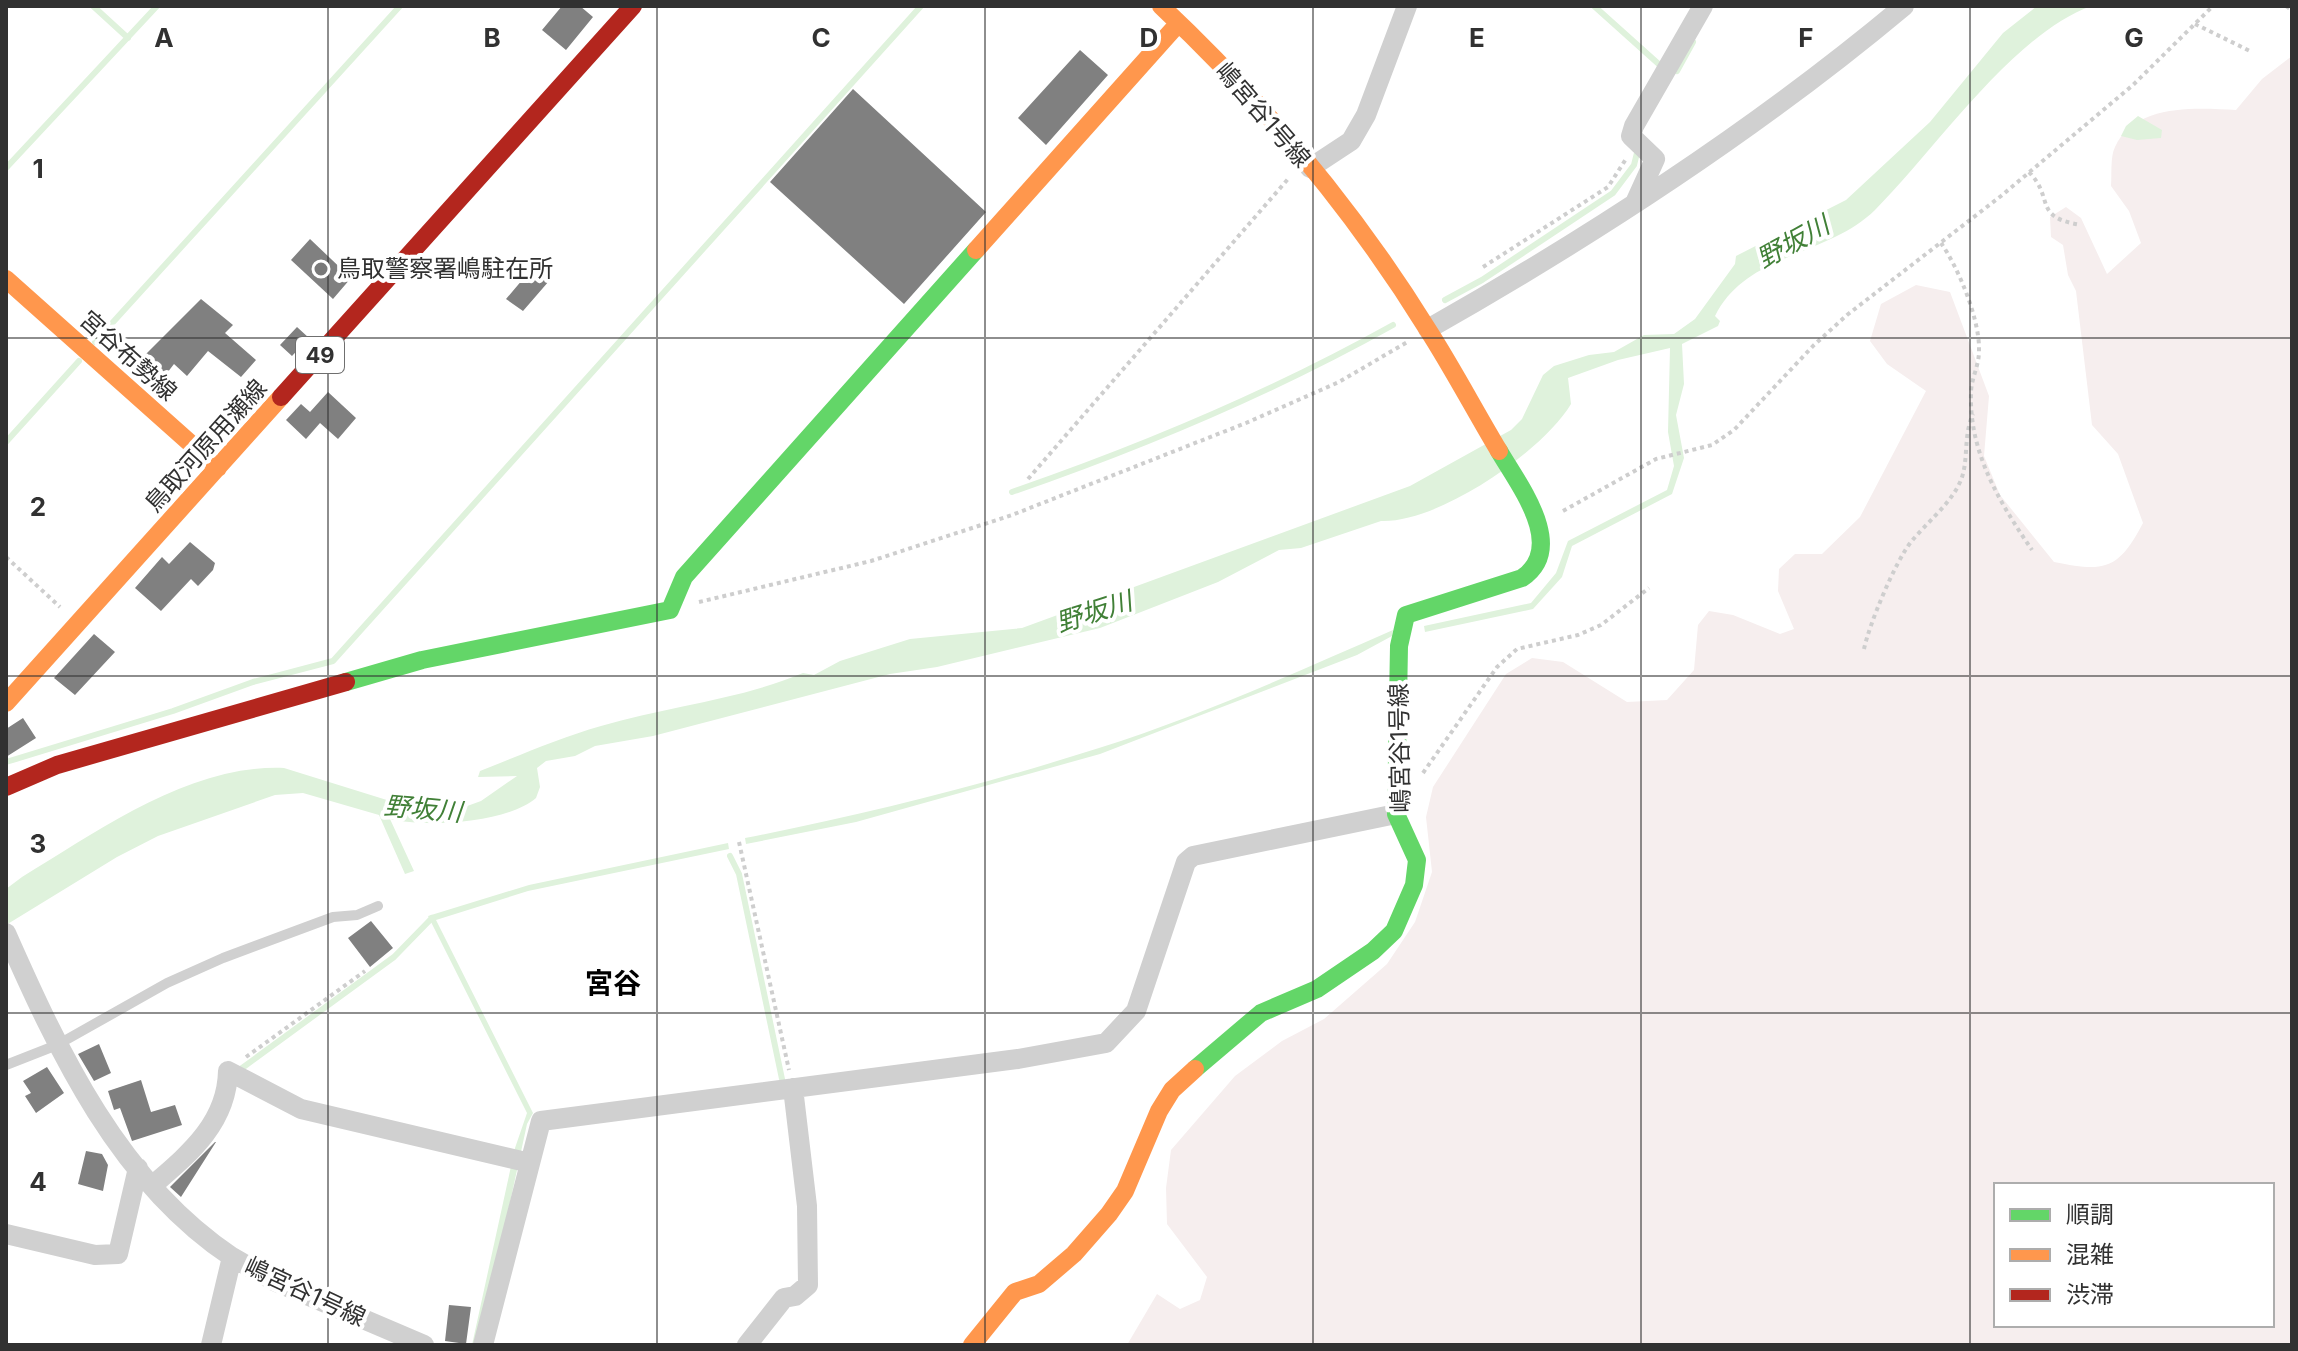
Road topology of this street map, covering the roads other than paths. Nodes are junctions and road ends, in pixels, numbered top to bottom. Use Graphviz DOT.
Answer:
graph roads {
  1 [pos="633,6"];
  2 [pos="1161,6"];
  3 [pos="1407,6"];
  4 [pos="1703,6"];
  5 [pos="1904,6"];
  6 [pos="1177,25"];
  7 [pos="1307,165"];
  8 [pos="1635,203"];
  9 [pos="6,279"];
  10 [pos="1428,329"];
  11 [pos="218,468"];
  12 [pos="6,703"];
  13 [pos="6,787"];
  14 [pos="1396,814"];
  15 [pos="378,906"];
  16 [pos="6,933"];
  17 [pos="57,1045"];
  18 [pos="6,1065"];
  19 [pos="793,1088"];
  20 [pos="530,1163"];
  21 [pos="138,1168"];
  22 [pos="153,1185"];
  23 [pos="6,1234"];
  24 [pos="232,1257"];
  25 [pos="211,1345"];
  26 [pos="424,1345"];
  27 [pos="483,1345"];
  28 [pos="747,1345"];
  29 [pos="972,1345"];
  1 -- 11 [label="street, 鳥取河原用瀬線 / 49"];
  2 -- 6 [label="street, 嶋宮谷1号線"];
  3 -- 7 [label="street"];
  4 -- 8 [label="street"];
  5 -- 8 [label="street"];
  6 -- 7 [label="street, 嶋宮谷1号線"];
  6 -- 13 [label="street"];
  7 -- 10 [label="street, 嶋宮谷1号線"];
  8 -- 10 [label="street"];
  9 -- 11 [label="street, 宮谷布勢線"];
  10 -- 14 [label="street, 嶋宮谷1号線"];
  11 -- 12 [label="street, 鳥取河原用瀬線 / 49"];
  14 -- 19 [label="street"];
  14 -- 29 [label="street, 嶋宮谷1号線"];
  15 -- 17 [label="lane"];
  16 -- 17 [label="street, 嶋宮谷1号線"];
  17 -- 18 [label="lane"];
  17 -- 21 [label="street, 嶋宮谷1号線"];
  19 -- 20 [label="street"];
  19 -- 28 [label="street"];
  20 -- 22 [label="street"];
  20 -- 27 [label="street"];
  21 -- 22 [label="street, 嶋宮谷1号線"];
  21 -- 23 [label="street"];
  22 -- 24 [label="street, 嶋宮谷1号線"];
  24 -- 25 [label="street"];
  24 -- 26 [label="street, 嶋宮谷1号線"];
}
